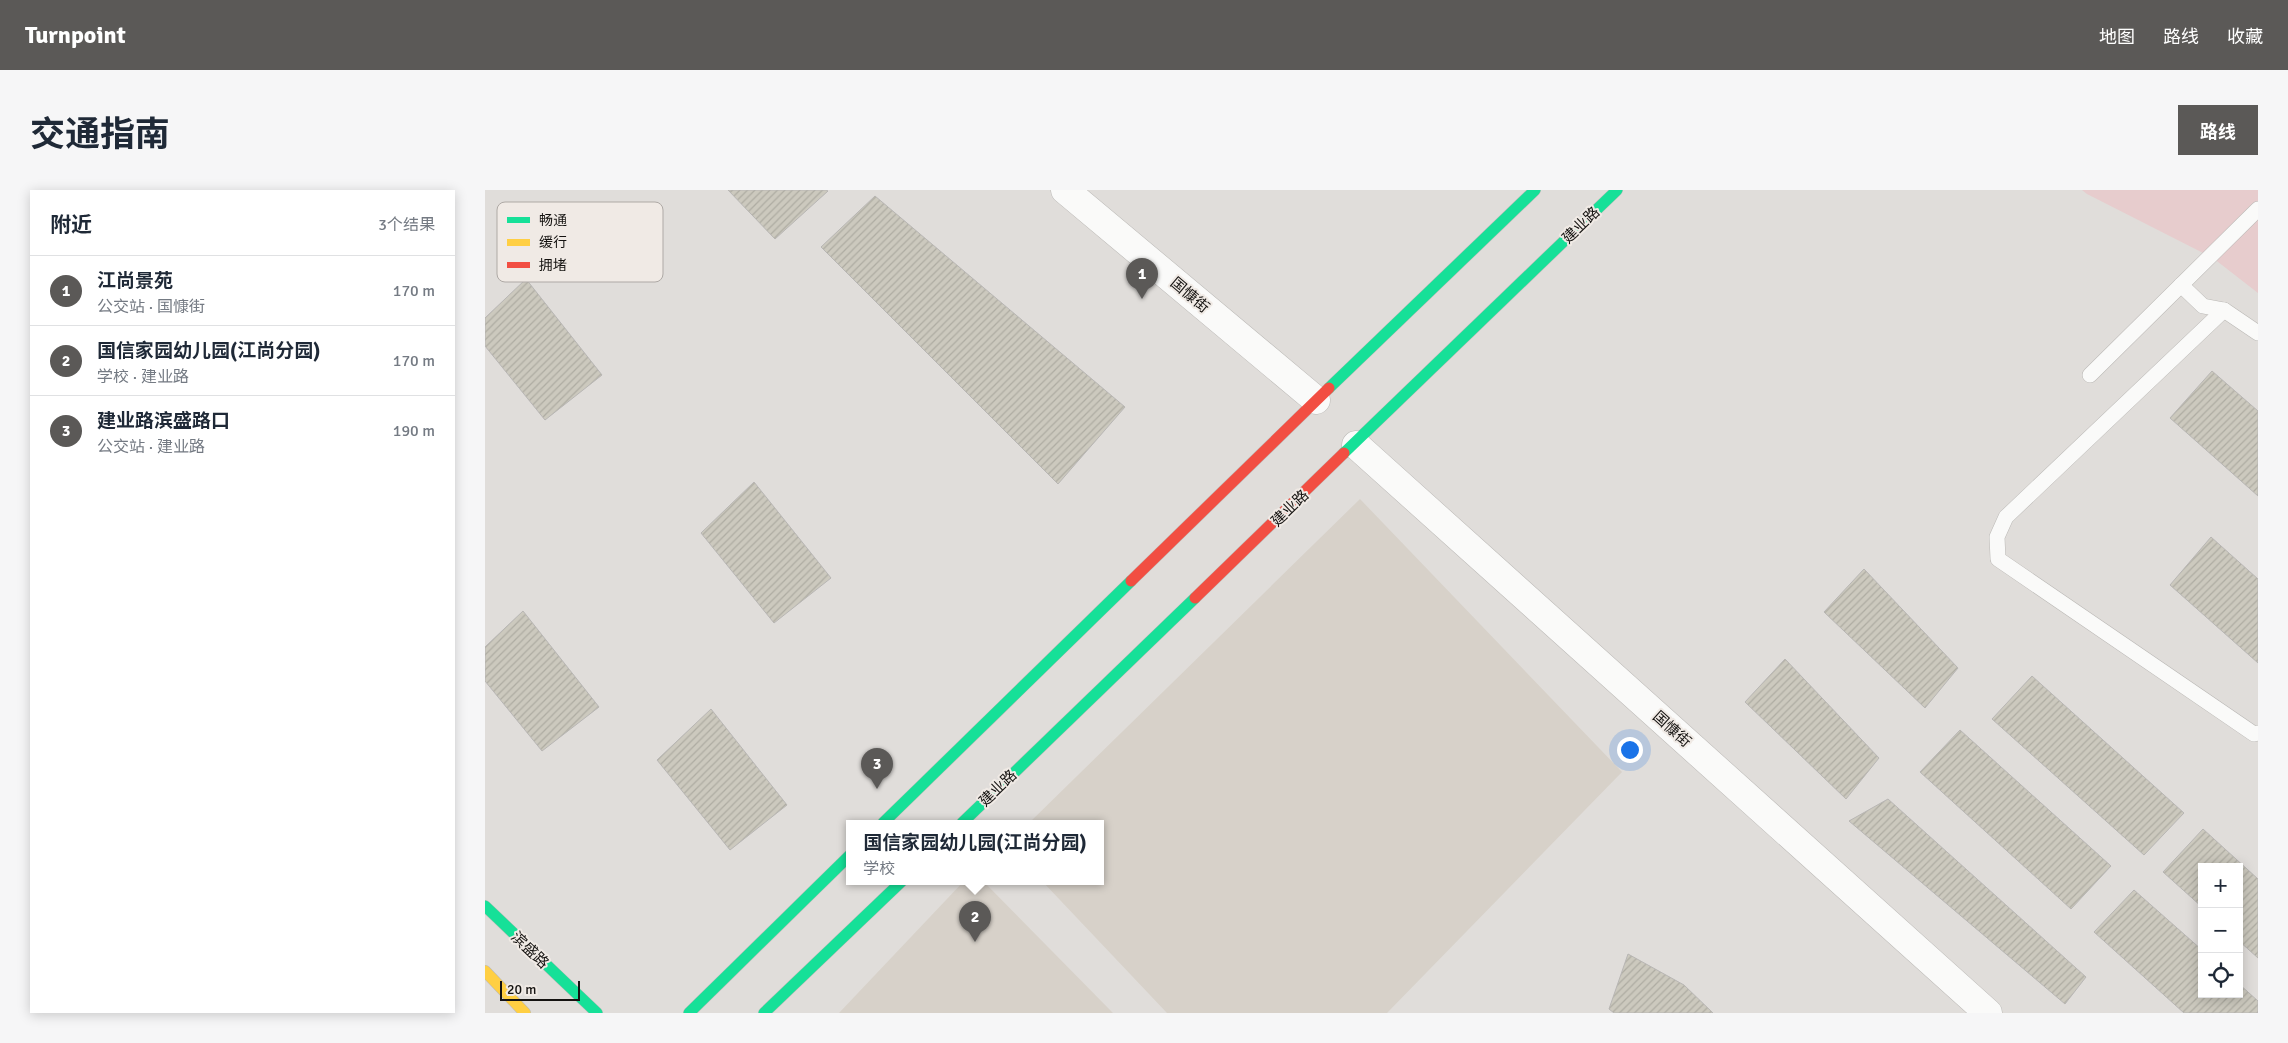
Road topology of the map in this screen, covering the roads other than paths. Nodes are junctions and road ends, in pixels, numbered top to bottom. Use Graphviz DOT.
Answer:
graph roads {
  1 [pos="1065,190"];
  2 [pos="1535,190"];
  3 [pos="1617,190"];
  4 [pos="2258,209"];
  5 [pos="2181,285"];
  6 [pos="2224,310"];
  7 [pos="2258,333"];
  8 [pos="2090,375"];
  9 [pos="1316,400"];
  10 [pos="1356,445"];
  11 [pos="2258,733"];
  12 [pos="886,820"];
  13 [pos="965,820"];
  14 [pos="846,860"];
  15 [pos="898,885"];
  16 [pos="485,906"];
  17 [pos="485,971"];
  18 [pos="525,1013"];
  19 [pos="597,1013"];
  20 [pos="689,1013"];
  21 [pos="764,1013"];
  22 [pos="1988,1013"];
  1 -- 9 [label="street, 国慷街"];
  2 -- 9 [label="main road"];
  3 -- 10 [label="main road, 建业路"];
  4 -- 5 [label="lane"];
  5 -- 6 [label="lane"];
  5 -- 8 [label="lane"];
  6 -- 7 [label="lane"];
  6 -- 11 [label="lane"];
  9 -- 12 [label="main road"];
  10 -- 13 [label="main road, 建业路"];
  10 -- 22 [label="street, 国慷街"];
  14 -- 20 [label="main road"];
  15 -- 21 [label="main road"];
  16 -- 19 [label="main road, 滨盛路"];
  17 -- 18 [label="main road"];
}
